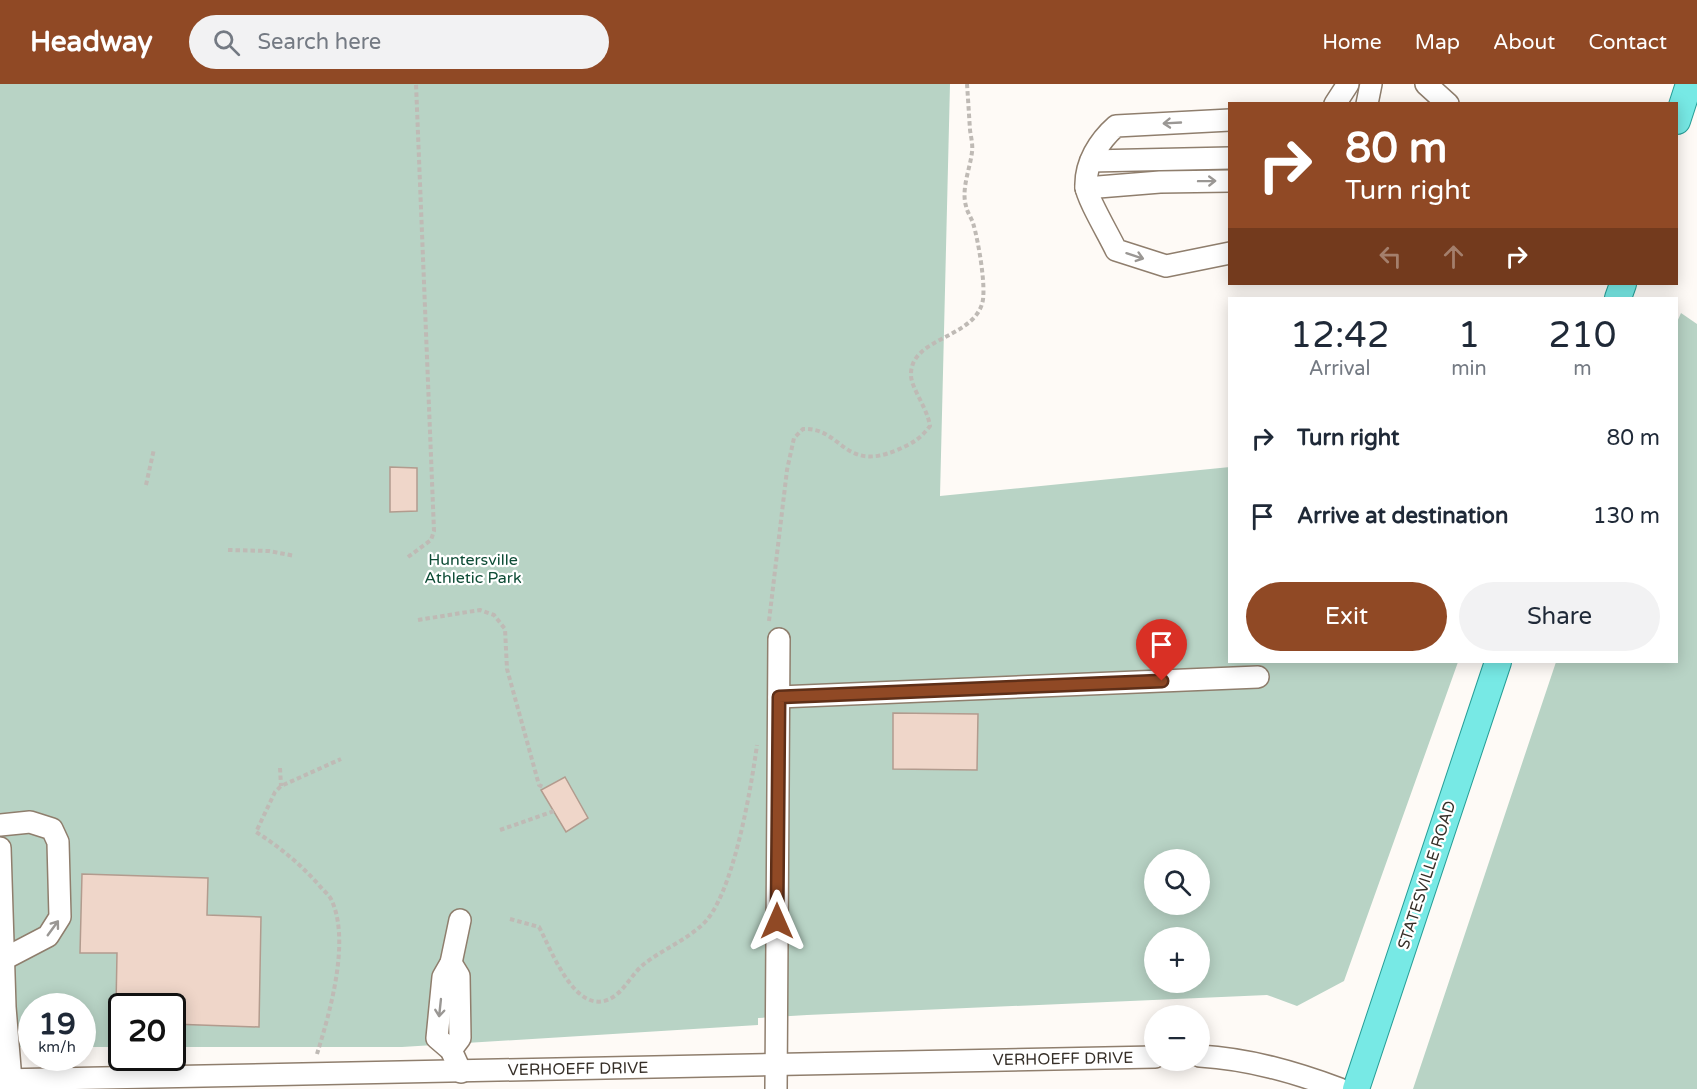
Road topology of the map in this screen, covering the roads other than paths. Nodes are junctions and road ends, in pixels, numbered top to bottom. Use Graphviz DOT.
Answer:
graph roads {
  1 [pos="1348,84"];
  2 [pos="1371,84"];
  3 [pos="1426,84"];
  4 [pos="1448,84"];
  5 [pos="1689,84"];
  6 [pos="1336,102"];
  7 [pos="1367,102"];
  8 [pos="1446,102"];
  9 [pos="1460,102"];
  10 [pos="1678,119"];
  11 [pos="1228,120"];
  12 [pos="1228,158"];
  13 [pos="1091,161"];
  14 [pos="1228,181"];
  15 [pos="1086,188"];
  16 [pos="1228,253"];
  17 [pos="774,636"];
  18 [pos="1498,663"];
  19 [pos="1258,678"];
  20 [pos="779,697"];
  21 [pos="0,825"];
  22 [pos="0,848"];
  23 [pos="460,920"];
  24 [pos="4,959"];
  25 [pos="1144,1057"];
  26 [pos="1210,1057"];
  27 [pos="776,1066"];
  28 [pos="461,1072"];
  29 [pos="5,1080"];
  30 [pos="776,1089"];
  31 [pos="1340,1089"];
  32 [pos="1356,1089"];
  1 -- 6 [label="street"];
  2 -- 7 [label="street"];
  3 -- 8 [label="street"];
  4 -- 9 [label="street"];
  5 -- 10 [label="main road"];
  11 -- 13 [label="street, one-way"];
  12 -- 13 [label="street"];
  13 -- 15 [label="street"];
  15 -- 14 [label="street, one-way"];
  15 -- 16 [label="street, one-way"];
  17 -- 20 [label="street"];
  18 -- 32 [label="main road, STATESVILLE ROAD"];
  19 -- 20 [label="street"];
  20 -- 27 [label="street"];
  24 -- 21 [label="street, one-way"];
  22 -- 24 [label="street"];
  23 -- 28 [label="street"];
  24 -- 29 [label="street"];
  25 -- 27 [label="street, VERHOEFF DRIVE"];
  26 -- 31 [label="street"];
  27 -- 28 [label="street, VERHOEFF DRIVE"];
  27 -- 30 [label="street"];
  28 -- 29 [label="street, VERHOEFF DRIVE"];
}
